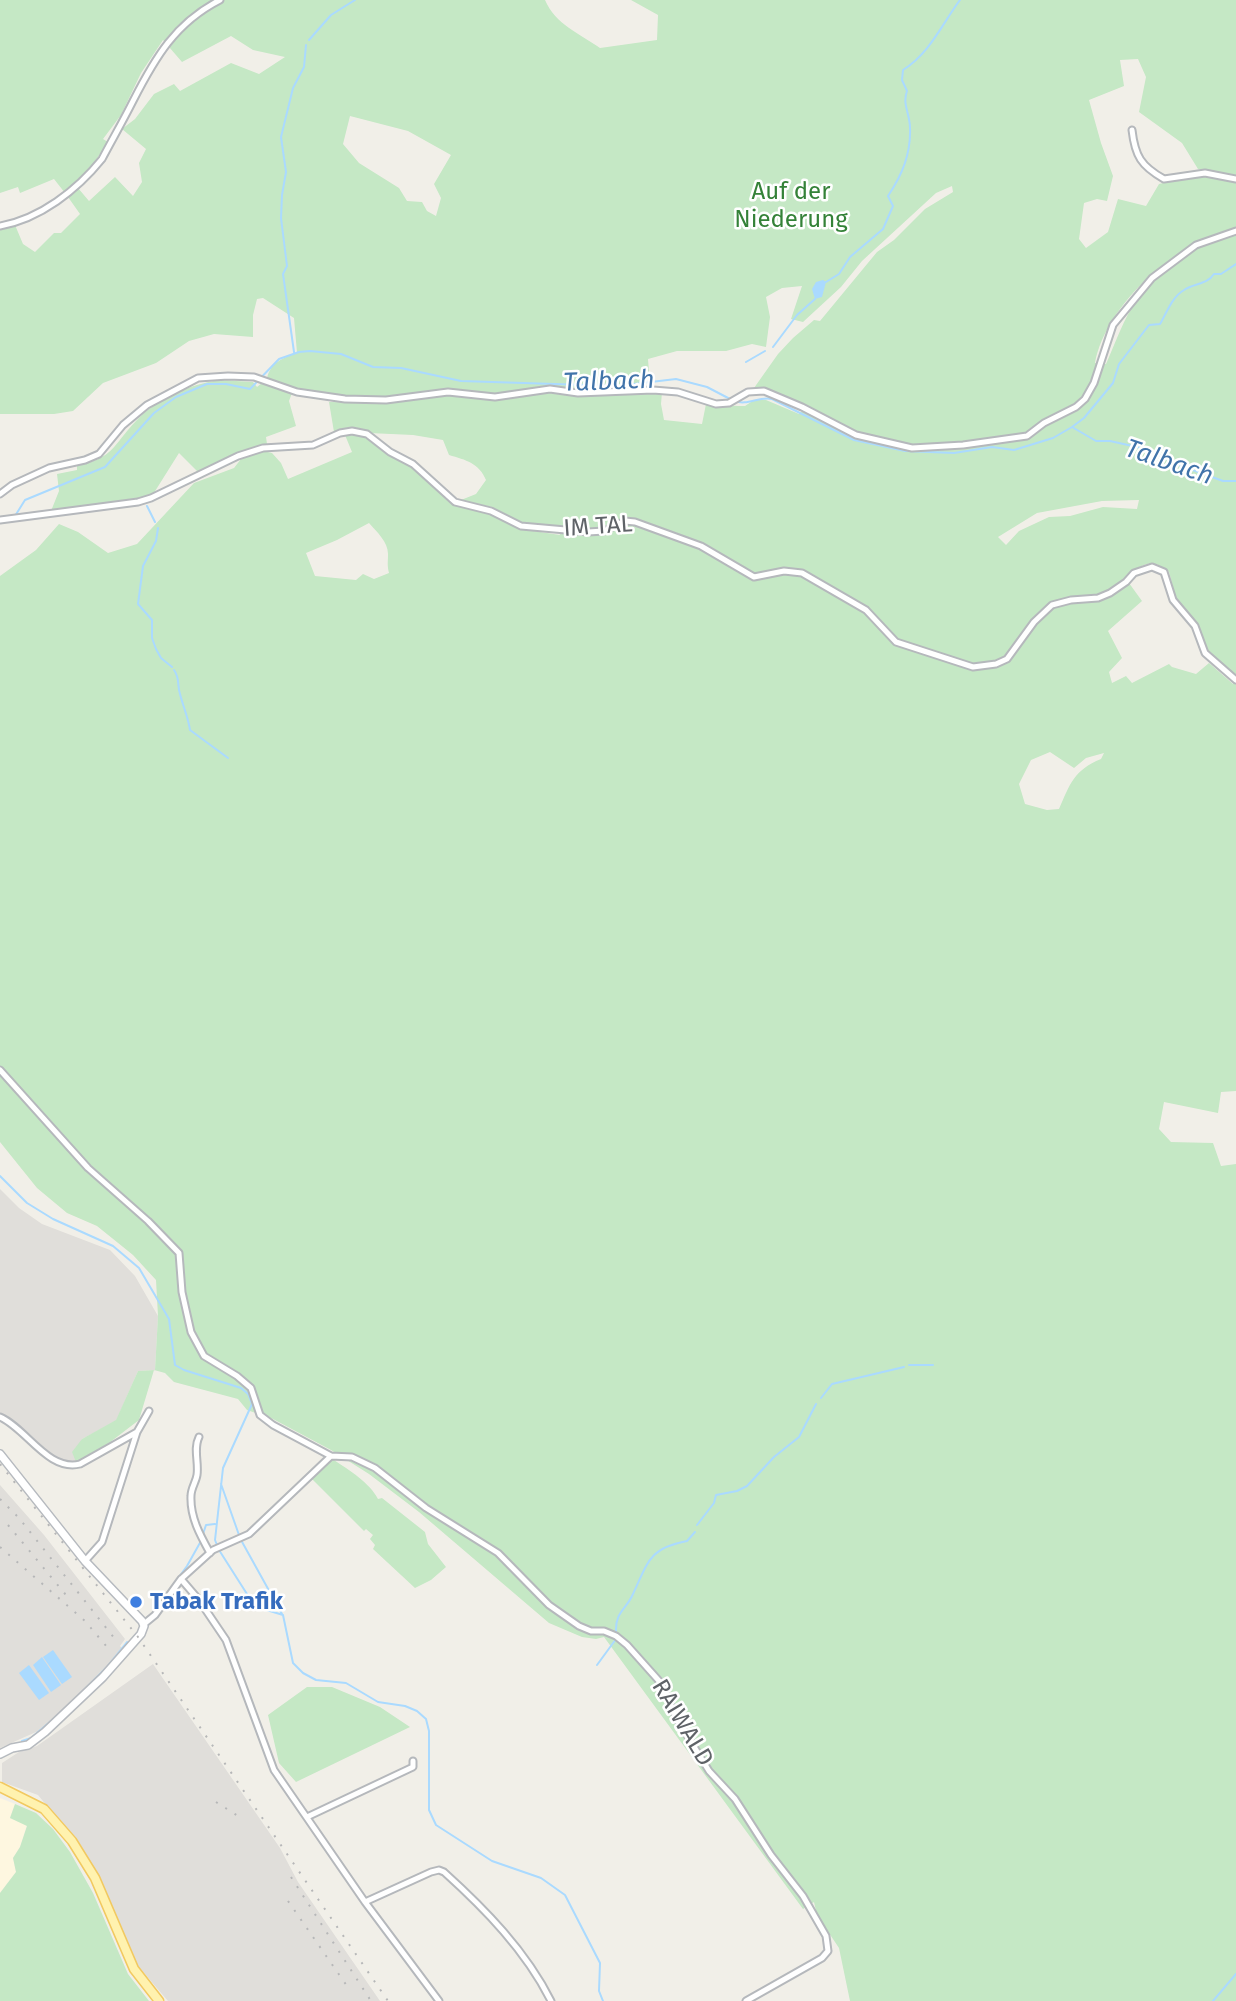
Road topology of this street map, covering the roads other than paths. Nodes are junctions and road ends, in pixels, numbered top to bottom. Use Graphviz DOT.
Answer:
graph roads {
  1 [pos="220,0"];
  2 [pos="1132,130"];
  3 [pos="1236,179"];
  4 [pos="0,226"];
  5 [pos="1236,231"];
  6 [pos="0,494"];
  7 [pos="0,520"];
  8 [pos="1236,680"];
  9 [pos="0,1070"];
  10 [pos="149,1411"];
  11 [pos="0,1417"];
  12 [pos="136,1432"];
  13 [pos="199,1437"];
  14 [pos="0,1454"];
  15 [pos="331,1456"];
  16 [pos="211,1551"];
  17 [pos="85,1561"];
  18 [pos="181,1579"];
  19 [pos="144,1624"];
  20 [pos="0,1754"];
  21 [pos="413,1761"];
  22 [pos="0,1787"];
  23 [pos="307,1817"];
  24 [pos="365,1902"];
  25 [pos="159,2001"];
  26 [pos="439,2001"];
  27 [pos="551,2001"];
  28 [pos="746,2001"];
  1 -- 4 [label="street"];
  2 -- 3 [label="street"];
  5 -- 6 [label="street"];
  7 -- 8 [label="street, IM TAL"];
  9 -- 15 [label="street"];
  10 -- 12 [label="street"];
  11 -- 12 [label="street"];
  12 -- 17 [label="street"];
  13 -- 16 [label="street"];
  14 -- 17 [label="main road"];
  15 -- 16 [label="street"];
  15 -- 28 [label="street, RAIWALD"];
  16 -- 18 [label="street"];
  17 -- 19 [label="main road"];
  18 -- 19 [label="street"];
  18 -- 23 [label="street"];
  19 -- 20 [label="main road"];
  21 -- 23 [label="street"];
  22 -- 25 [label="main road"];
  23 -- 24 [label="street"];
  24 -- 26 [label="street"];
  24 -- 27 [label="street"];
}
